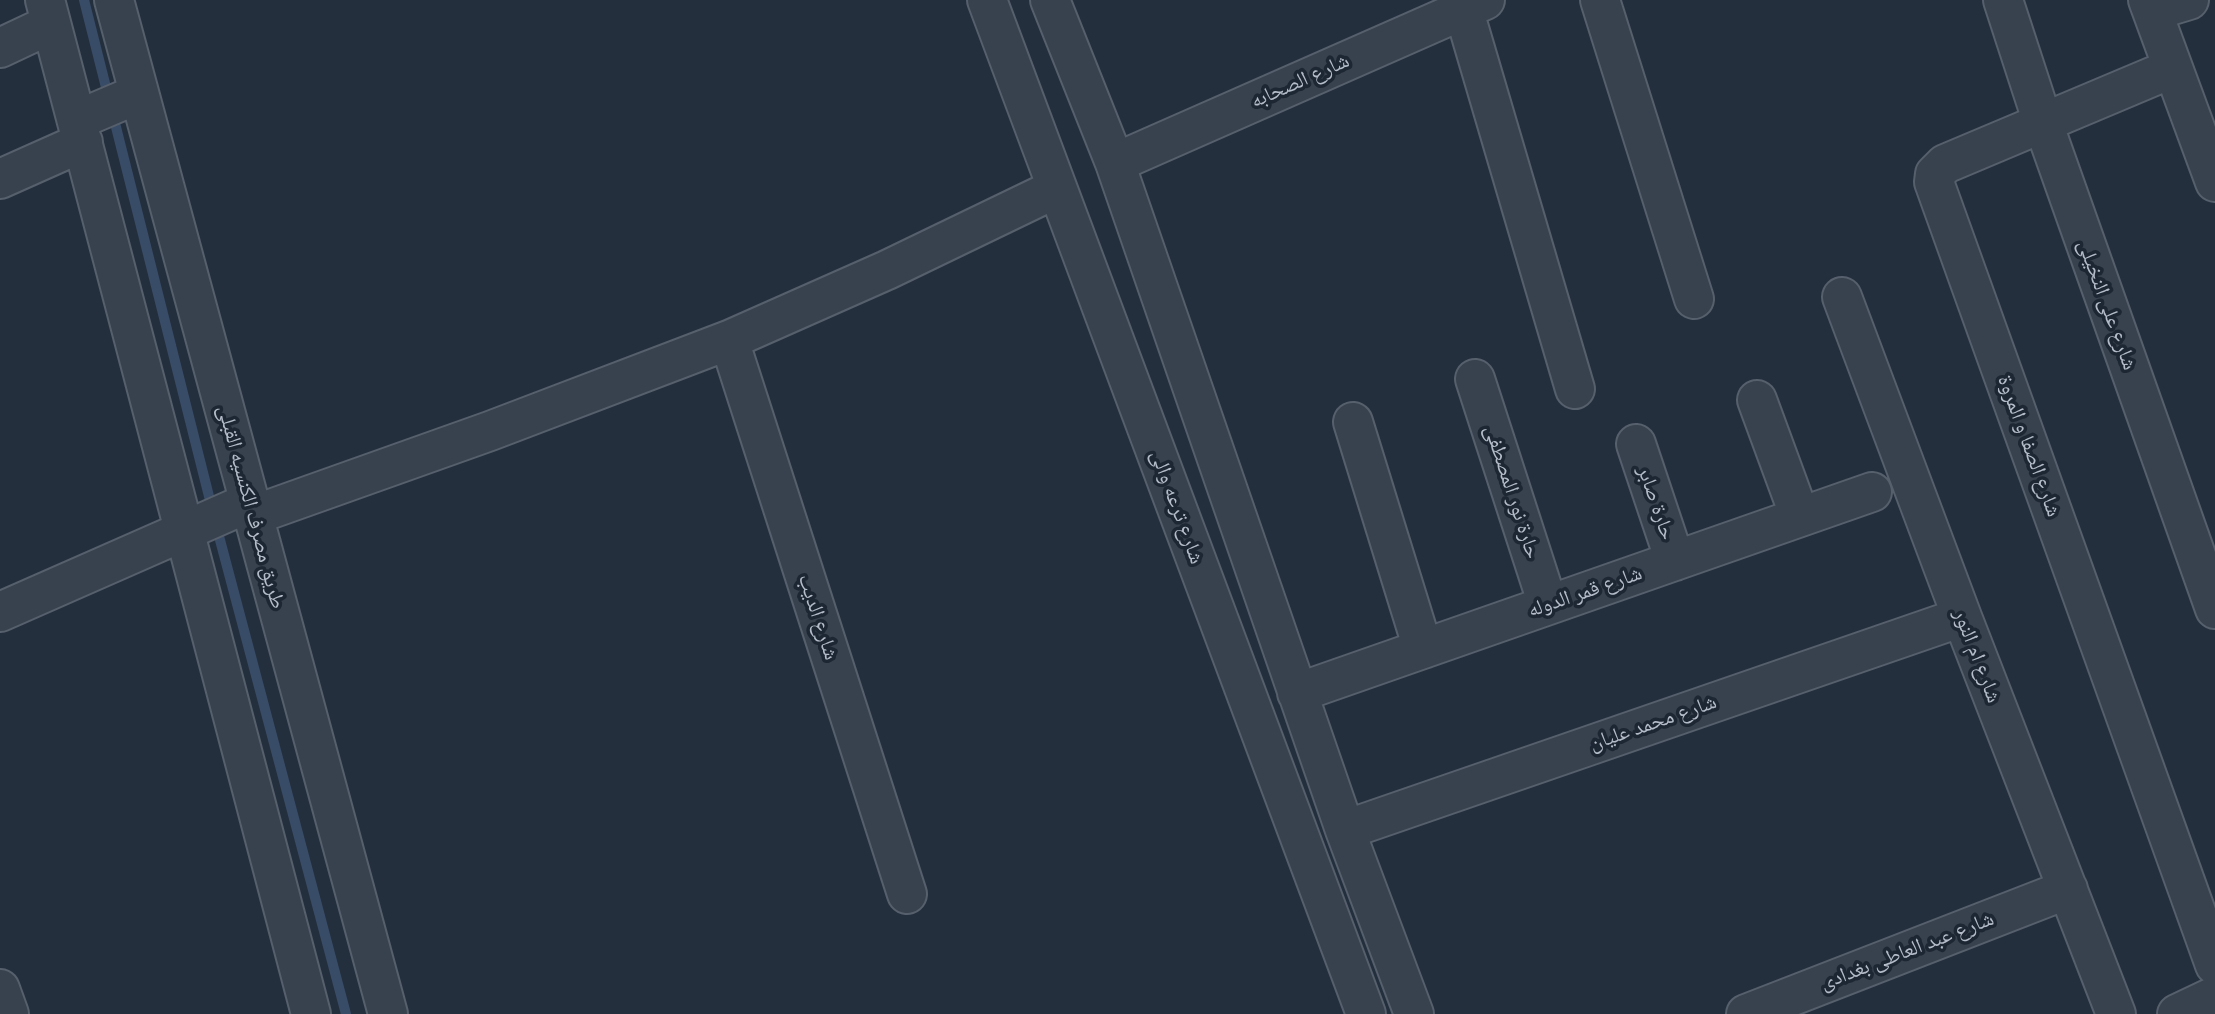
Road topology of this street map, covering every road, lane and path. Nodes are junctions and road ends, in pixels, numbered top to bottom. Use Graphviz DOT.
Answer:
graph roads {
  1 [pos="114,0"];
  2 [pos="987,0"];
  3 [pos="1050,0"];
  4 [pos="1600,0"];
  5 [pos="2003,0"];
  6 [pos="2189,0"];
  7 [pos="1474,4"];
  8 [pos="2150,6"];
  9 [pos="48,12"];
  10 [pos="0,48"];
  11 [pos="2173,68"];
  12 [pos="138,94"];
  13 [pos="2043,123"];
  14 [pos="80,131"];
  15 [pos="1115,163"];
  16 [pos="0,179"];
  17 [pos="2215,182"];
  18 [pos="1057,188"];
  19 [pos="1842,297"];
  20 [pos="1694,299"];
  21 [pos="1170,323"];
  22 [pos="729,340"];
  23 [pos="1116,346"];
  24 [pos="1475,379"];
  25 [pos="1574,389"];
  26 [pos="1758,400"];
  27 [pos="1353,422"];
  28 [pos="1636,444"];
  29 [pos="1872,492"];
  30 [pos="252,509"];
  31 [pos="1800,517"];
  32 [pos="185,531"];
  33 [pos="1675,561"];
  34 [pos="1548,605"];
  35 [pos="2215,610"];
  36 [pos="0,612"];
  37 [pos="1962,617"];
  38 [pos="1423,649"];
  39 [pos="1297,693"];
  40 [pos="1345,830"];
  41 [pos="2068,889"];
  42 [pos="906,894"];
  43 [pos="2215,965"];
  44 [pos="0,989"];
  45 [pos="2215,996"];
  46 [pos="1767,1010"];
  47 [pos="9,1014"];
  48 [pos="311,1014"];
  49 [pos="387,1014"];
  50 [pos="1366,1014"];
  51 [pos="1414,1014"];
  52 [pos="2116,1014"];
  53 [pos="2177,1014"];
  1 -- 12 [label="street, طريق مصرف الكنسيه القبلى"];
  2 -- 18 [label="street, شارع ترعه والى"];
  3 -- 15 [label="street"];
  4 -- 20 [label="street"];
  5 -- 13 [label="street, شارع على النخيلى"];
  6 -- 8 [label="street"];
  7 -- 15 [label="street, شارع الصحابه"];
  7 -- 25 [label="street"];
  8 -- 11 [label="street"];
  9 -- 10 [label="street"];
  9 -- 14 [label="street"];
  11 -- 13 [label="street, شارع الصفا و المروة"];
  11 -- 17 [label="street"];
  12 -- 14 [label="street"];
  12 -- 30 [label="street, طريق مصرف الكنسيه القبلى"];
  13 -- 35 [label="street, شارع على النخيلى"];
  13 -- 43 [label="street, شارع الصفا و المروة"];
  14 -- 16 [label="street"];
  14 -- 32 [label="street"];
  15 -- 21 [label="street"];
  18 -- 22 [label="street"];
  18 -- 23 [label="street, شارع ترعه والى"];
  19 -- 37 [label="street, شارع ام النور"];
  21 -- 23 [label="street"];
  21 -- 39 [label="street"];
  22 -- 30 [label="street"];
  22 -- 42 [label="street, شارع الديب"];
  23 -- 50 [label="street, شارع ترعه والى"];
  24 -- 34 [label="street, حارة نور المصطفى"];
  26 -- 31 [label="street"];
  27 -- 38 [label="street"];
  28 -- 33 [label="street, حارة صابر"];
  29 -- 31 [label="street, شارع قمر الدوله"];
  30 -- 32 [label="street"];
  30 -- 49 [label="street, طريق مصرف الكنسيه القبلى"];
  31 -- 33 [label="street, شارع قمر الدوله"];
  32 -- 36 [label="street"];
  32 -- 48 [label="street"];
  33 -- 34 [label="street, شارع قمر الدوله"];
  34 -- 38 [label="street, شارع قمر الدوله"];
  37 -- 40 [label="street, شارع محمد عليان"];
  37 -- 41 [label="street, شارع ام النور"];
  38 -- 39 [label="street, شارع قمر الدوله"];
  39 -- 40 [label="street"];
  40 -- 51 [label="street"];
  41 -- 46 [label="street, شارع عبد العاطى بغدادى"];
  41 -- 52 [label="street, شارع ام النور"];
  44 -- 47 [label="street"];
  45 -- 53 [label="street"];
}
